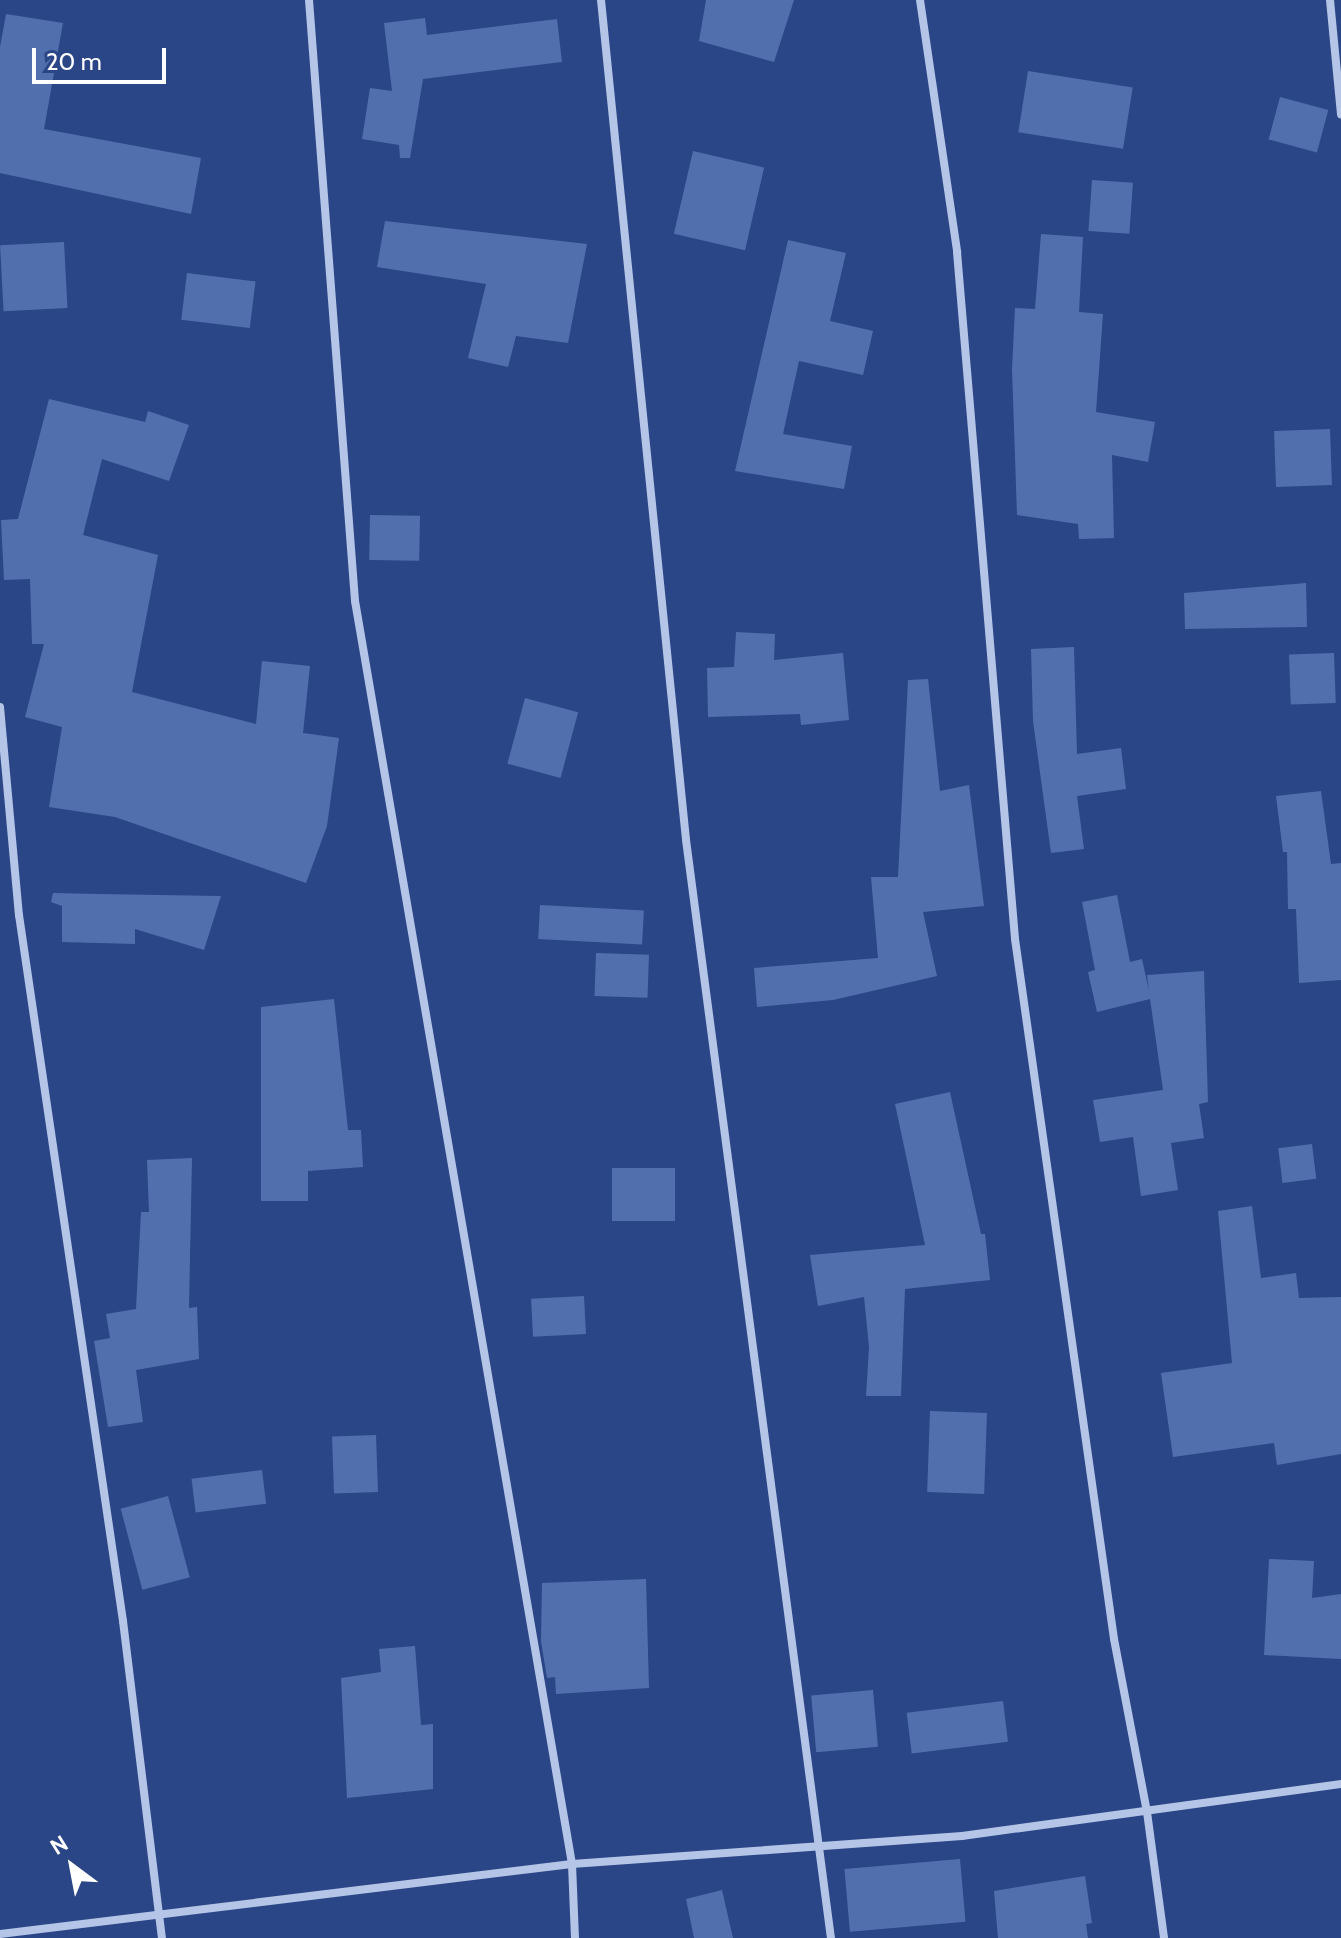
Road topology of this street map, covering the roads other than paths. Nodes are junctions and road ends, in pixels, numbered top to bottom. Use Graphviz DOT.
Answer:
graph roads {
  1 [pos="309,0"];
  2 [pos="601,0"];
  3 [pos="920,0"];
  4 [pos="1330,0"];
  5 [pos="1341,114"];
  6 [pos="0,707"];
  7 [pos="1341,1784"];
  8 [pos="1147,1812"];
  9 [pos="816,1846"];
  10 [pos="572,1864"];
  11 [pos="157,1919"];
  12 [pos="0,1934"];
  13 [pos="162,1938"];
  14 [pos="575,1938"];
  15 [pos="831,1938"];
  16 [pos="1164,1938"];
  1 -- 10 [label="street"];
  2 -- 9 [label="street"];
  3 -- 8 [label="street"];
  4 -- 5 [label="street"];
  6 -- 11 [label="street"];
  7 -- 8 [label="street"];
  8 -- 9 [label="street"];
  8 -- 16 [label="street"];
  9 -- 10 [label="street"];
  9 -- 15 [label="street"];
  10 -- 11 [label="street"];
  10 -- 14 [label="street"];
  11 -- 12 [label="street"];
  11 -- 13 [label="street"];
}
